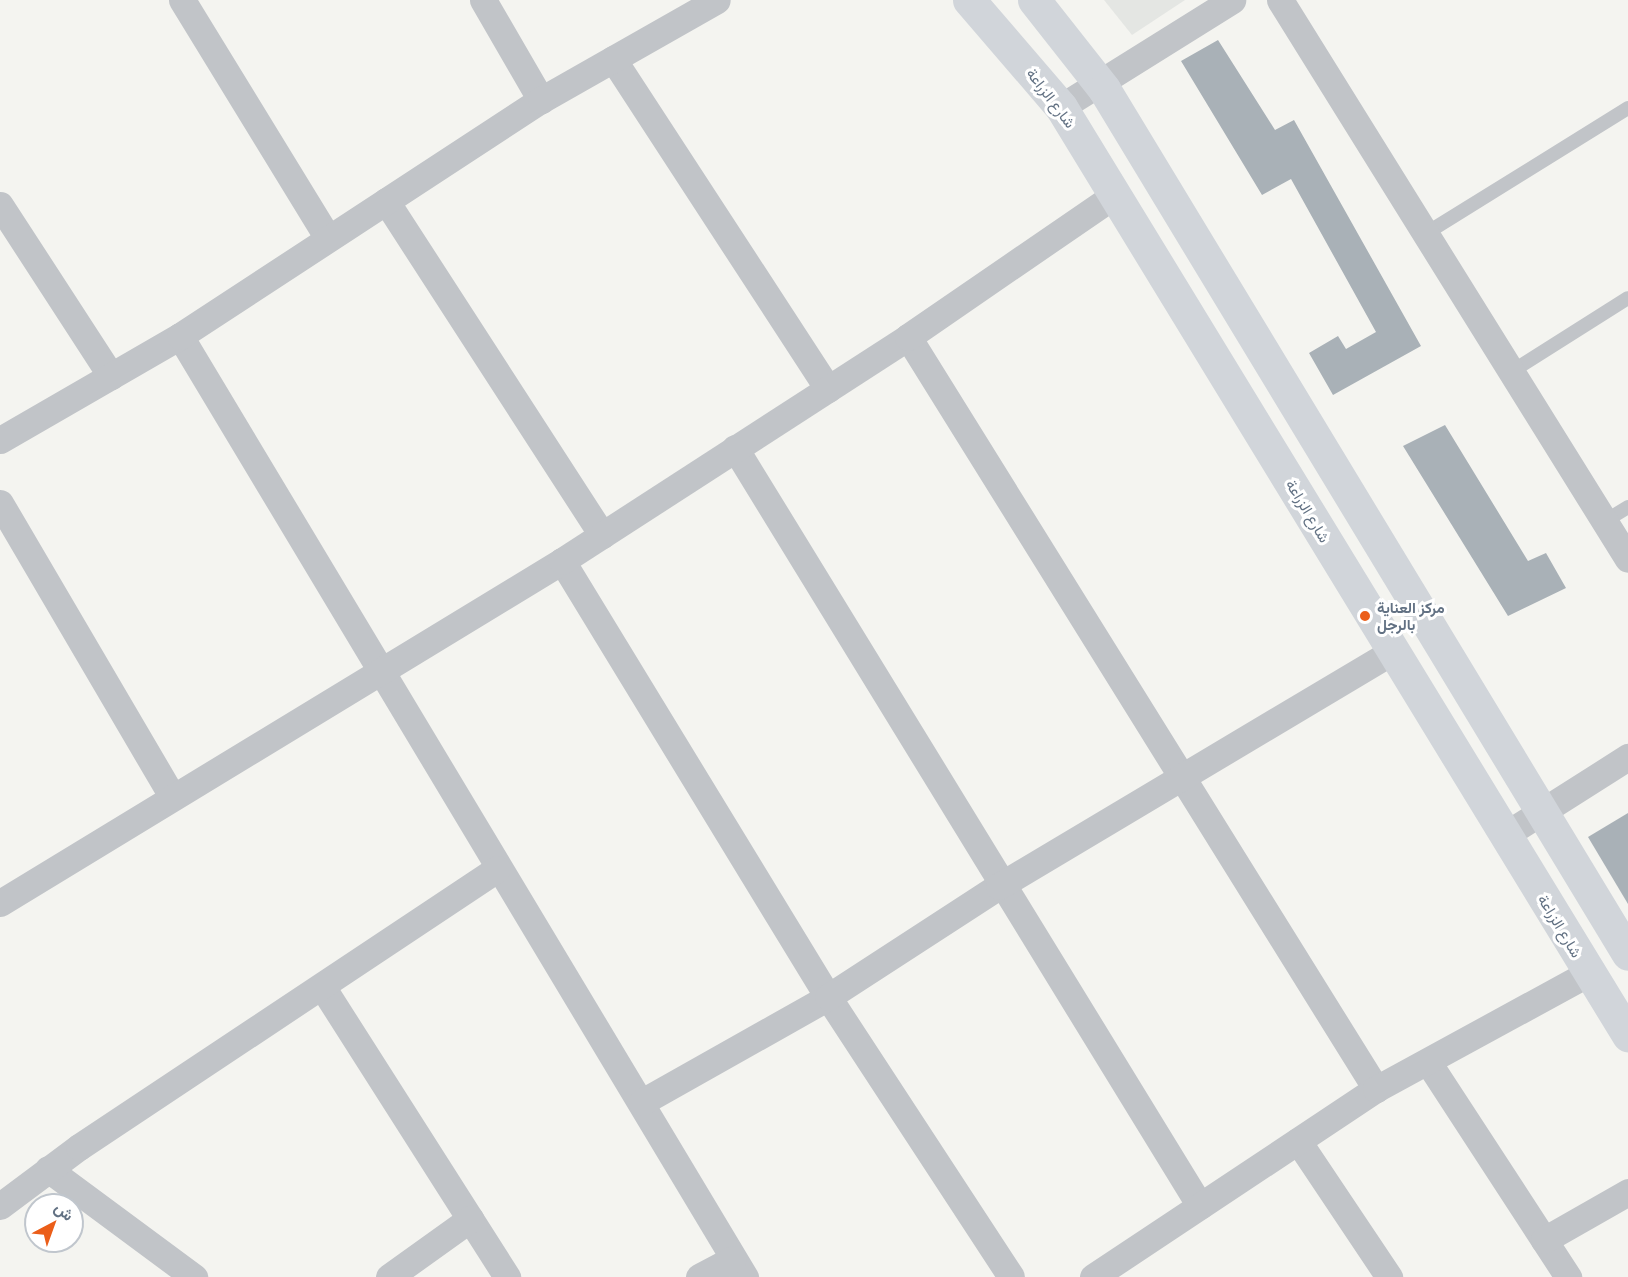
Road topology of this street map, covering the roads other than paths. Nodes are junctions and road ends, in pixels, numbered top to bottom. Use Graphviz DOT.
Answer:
graph roads {
  1 [pos="182,0"];
  2 [pos="483,0"];
  3 [pos="717,0"];
  4 [pos="969,0"];
  5 [pos="1034,0"];
  6 [pos="1232,0"];
  7 [pos="1280,0"];
  8 [pos="613,59"];
  9 [pos="1098,80"];
  10 [pos="541,100"];
  11 [pos="1061,107"];
  12 [pos="1628,108"];
  13 [pos="1116,194"];
  14 [pos="386,201"];
  15 [pos="0,205"];
  16 [pos="1425,234"];
  17 [pos="328,238"];
  18 [pos="10,245"];
  19 [pos="1628,298"];
  20 [pos="180,336"];
  21 [pos="908,337"];
  22 [pos="1511,372"];
  23 [pos="111,376"];
  24 [pos="828,389"];
  25 [pos="0,440"];
  26 [pos="735,448"];
  27 [pos="0,503"];
  28 [pos="1628,507"];
  29 [pos="1605,521"];
  30 [pos="602,535"];
  31 [pos="1628,559"];
  32 [pos="562,561"];
  33 [pos="1393,651"];
  34 [pos="382,670"];
  35 [pos="1628,757"];
  36 [pos="1186,775"];
  37 [pos="172,796"];
  38 [pos="1538,813"];
  39 [pos="1505,835"];
  40 [pos="497,869"];
  41 [pos="999,886"];
  42 [pos="0,903"];
  43 [pos="1628,954"];
  44 [pos="1589,973"];
  45 [pos="323,987"];
  46 [pos="828,997"];
  47 [pos="1628,1035"];
  48 [pos="1428,1062"];
  49 [pos="1376,1089"];
  50 [pos="642,1102"];
  51 [pos="1298,1141"];
  52 [pos="48,1169"];
  53 [pos="1628,1192"];
  54 [pos="0,1206"];
  55 [pos="1200,1206"];
  56 [pos="470,1219"];
  57 [pos="1544,1240"];
  58 [pos="739,1268"];
  59 [pos="1133,1268"];
  60 [pos="194,1277"];
  61 [pos="389,1277"];
  62 [pos="507,1277"];
  63 [pos="699,1277"];
  64 [pos="1011,1277"];
  65 [pos="1093,1277"];
  66 [pos="1389,1277"];
  67 [pos="1568,1277"];
  1 -- 17 [label="street"];
  2 -- 10 [label="street"];
  3 -- 8 [label="street"];
  4 -- 11 [label="main road, شارع الزراعة"];
  5 -- 9 [label="main road"];
  6 -- 9 [label="street"];
  7 -- 16 [label="street"];
  8 -- 10 [label="street"];
  8 -- 24 [label="street"];
  9 -- 11 [label="street"];
  9 -- 38 [label="main road"];
  10 -- 14 [label="street"];
  11 -- 13 [label="main road, شارع الزراعة"];
  12 -- 16 [label="lane"];
  13 -- 21 [label="street"];
  13 -- 33 [label="main road, شارع الزراعة"];
  14 -- 17 [label="street"];
  14 -- 30 [label="street"];
  15 -- 18 [label="street"];
  16 -- 22 [label="street"];
  17 -- 20 [label="street"];
  18 -- 23 [label="street"];
  19 -- 22 [label="lane"];
  20 -- 23 [label="street"];
  20 -- 34 [label="street"];
  21 -- 24 [label="street"];
  21 -- 36 [label="street"];
  22 -- 29 [label="street"];
  23 -- 25 [label="street"];
  24 -- 26 [label="street"];
  26 -- 30 [label="street"];
  26 -- 41 [label="street"];
  27 -- 37 [label="street"];
  28 -- 29 [label="lane"];
  29 -- 31 [label="street"];
  30 -- 32 [label="street"];
  32 -- 34 [label="street"];
  32 -- 46 [label="street"];
  33 -- 36 [label="street"];
  33 -- 39 [label="main road, شارع الزراعة"];
  34 -- 37 [label="street"];
  34 -- 40 [label="street"];
  35 -- 38 [label="street"];
  36 -- 41 [label="street"];
  36 -- 49 [label="street"];
  37 -- 42 [label="street"];
  38 -- 39 [label="street"];
  38 -- 43 [label="main road"];
  39 -- 44 [label="main road, شارع الزراعة"];
  40 -- 45 [label="street"];
  40 -- 50 [label="street"];
  41 -- 46 [label="street"];
  41 -- 55 [label="street"];
  44 -- 47 [label="main road, شارع الزراعة"];
  44 -- 48 [label="street"];
  45 -- 52 [label="street"];
  45 -- 56 [label="street"];
  46 -- 50 [label="street"];
  46 -- 64 [label="street"];
  48 -- 49 [label="street"];
  48 -- 57 [label="street"];
  49 -- 51 [label="street"];
  50 -- 58 [label="street"];
  51 -- 55 [label="street"];
  51 -- 66 [label="street"];
  52 -- 54 [label="street"];
  52 -- 60 [label="street"];
  53 -- 57 [label="street"];
  55 -- 59 [label="street"];
  56 -- 61 [label="street"];
  56 -- 62 [label="street"];
  57 -- 67 [label="street"];
  58 -- 63 [label="street"];
  59 -- 65 [label="street"];
}
